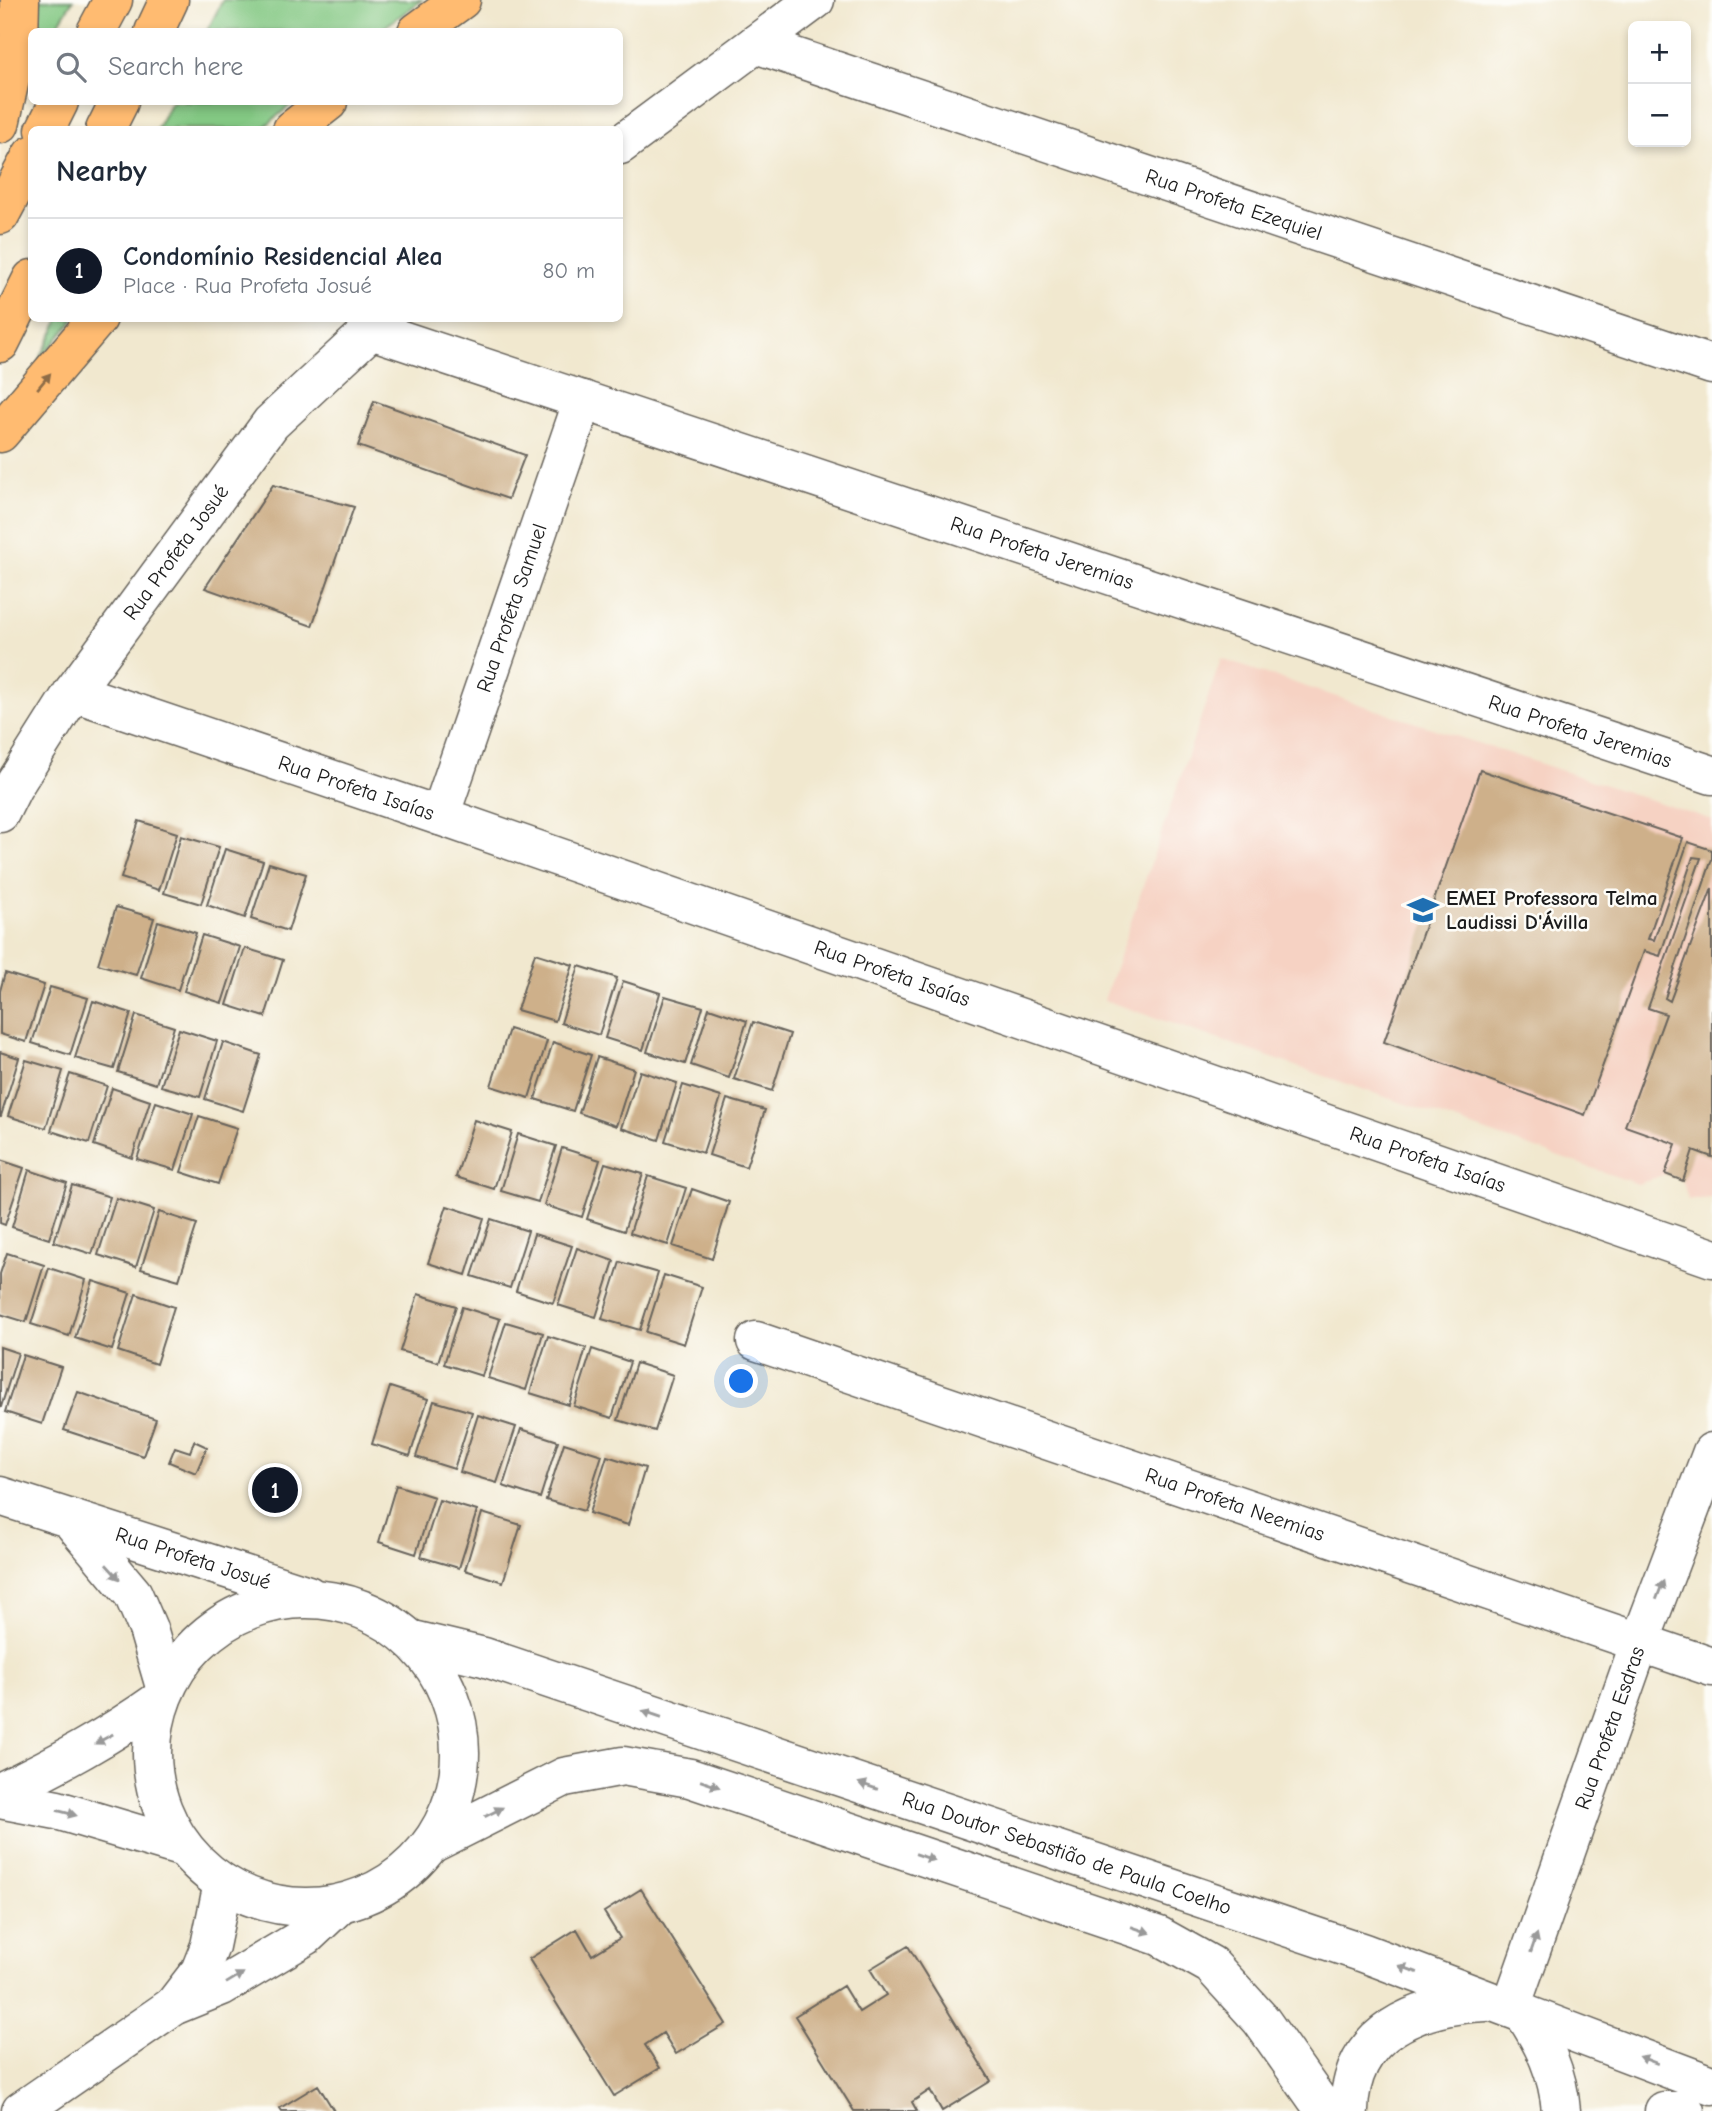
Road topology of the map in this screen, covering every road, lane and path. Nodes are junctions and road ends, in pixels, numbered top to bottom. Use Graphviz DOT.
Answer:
graph roads {
  1 [pos="20,0"];
  2 [pos="113,0"];
  3 [pos="169,0"];
  4 [pos="461,0"];
  5 [pos="816,0"];
  6 [pos="98,28"];
  7 [pos="156,28"];
  8 [pos="422,28"];
  9 [pos="756,44"];
  10 [pos="58,105"];
  11 [pos="118,105"];
  12 [pos="324,105"];
  13 [pos="0,124"];
  14 [pos="47,126"];
  15 [pos="107,126"];
  16 [pos="297,126"];
  17 [pos="623,143"];
  18 [pos="28,162"];
  19 [pos="0,215"];
  20 [pos="28,287"];
  21 [pos="95,322"];
  22 [pos="378,324"];
  23 [pos="0,343"];
  24 [pos="1712,365"];
  25 [pos="583,400"];
  26 [pos="0,433"];
  27 [pos="73,692"];
  28 [pos="1712,775"];
  29 [pos="0,813"];
  30 [pos="440,816"];
  31 [pos="1712,1258"];
  32 [pos="756,1341"];
  33 [pos="1712,1452"];
  34 [pos="0,1496"];
  35 [pos="70,1519"];
  36 [pos="318,1598"];
  37 [pos="413,1640"];
  38 [pos="1640,1642"];
  39 [pos="1712,1667"];
  40 [pos="162,1694"];
  41 [pos="0,1792"];
  42 [pos="0,1798"];
  43 [pos="433,1843"];
  44 [pos="184,1848"];
  45 [pos="223,1883"];
  46 [pos="340,1904"];
  47 [pos="173,2006"];
  48 [pos="1509,2007"];
  49 [pos="1712,2085"];
  50 [pos="21,2111"];
  51 [pos="1325,2111"];
  52 [pos="1349,2111"];
  53 [pos="1561,2111"];
  54 [pos="1664,2111"];
  55 [pos="1685,2111"];
  1 -- 13 [label="highway"];
  2 -- 6 [label="highway"];
  3 -- 7 [label="highway"];
  4 -- 8 [label="highway"];
  5 -- 9 [label="street"];
  9 -- 17 [label="street"];
  9 -- 24 [label="street, Rua Profeta Ezequiel"];
  10 -- 14 [label="highway"];
  11 -- 15 [label="highway"];
  12 -- 16 [label="highway"];
  18 -- 19 [label="highway"];
  20 -- 23 [label="highway"];
  26 -- 21 [label="highway, one-way"];
  22 -- 25 [label="street, Rua Profeta Jeremias"];
  22 -- 27 [label="street, Rua Profeta Josué"];
  25 -- 28 [label="street, Rua Profeta Jeremias"];
  25 -- 30 [label="street, Rua Profeta Samuel"];
  27 -- 29 [label="street, Rua Profeta Josué"];
  27 -- 30 [label="street, Rua Profeta Isaías"];
  30 -- 31 [label="street, Rua Profeta Isaías"];
  32 -- 38 [label="street, Rua Profeta Neemias"];
  38 -- 33 [label="street, Rua Profeta Esdras, one-way"];
  34 -- 35 [label="street, Rua Profeta Josué"];
  35 -- 36 [label="street, Rua Profeta Josué"];
  35 -- 40 [label="street, Rua Profeta Josué, one-way"];
  36 -- 37 [label="street"];
  36 -- 40 [label="street"];
  37 -- 43 [label="street"];
  48 -- 37 [label="street, Rua Doutor Sebastião de Paula Coelho, one-way"];
  38 -- 39 [label="street, Rua Profeta Neemias"];
  48 -- 38 [label="street, Rua Profeta Esdras, one-way"];
  40 -- 41 [label="street, one-way"];
  40 -- 44 [label="street"];
  42 -- 44 [label="street, one-way"];
  43 -- 46 [label="street"];
  43 -- 51 [label="street, one-way"];
  44 -- 45 [label="street"];
  45 -- 46 [label="street"];
  45 -- 47 [label="street"];
  47 -- 46 [label="street, one-way"];
  47 -- 50 [label="street"];
  49 -- 48 [label="street, Rua Doutor Sebastião de Paula Coelho, one-way"];
  48 -- 52 [label="street"];
  48 -- 53 [label="street"];
  54 -- 55 [label="street"];
}
